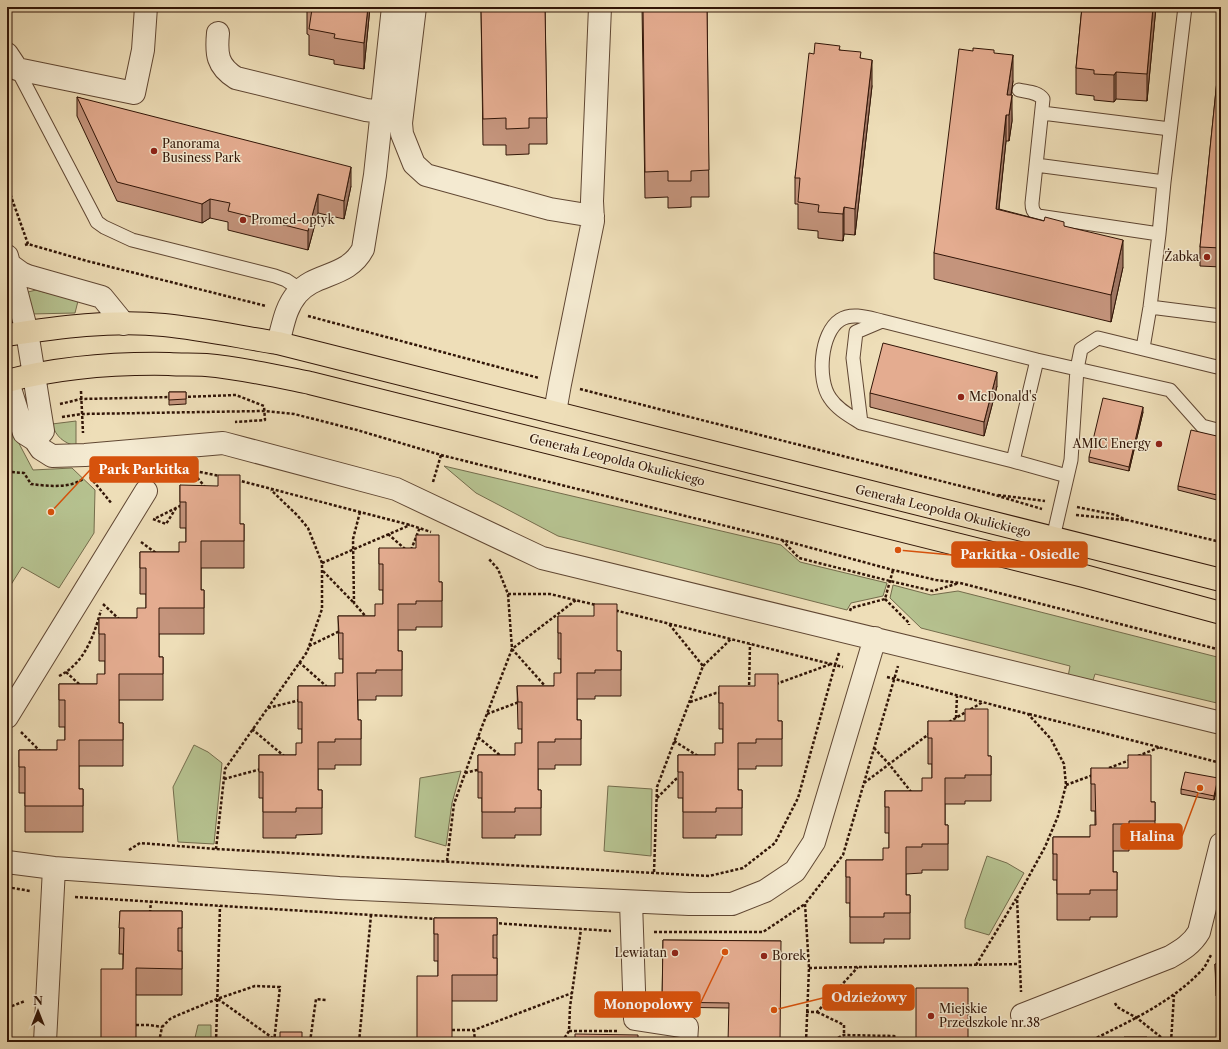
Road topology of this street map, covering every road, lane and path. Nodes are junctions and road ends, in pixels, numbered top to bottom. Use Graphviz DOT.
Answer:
graph roads {
  1 [pos="146,7"];
  2 [pos="393,7"];
  3 [pos="414,7"];
  4 [pos="600,7"];
  5 [pos="1185,7"];
  6 [pos="218,33"];
  7 [pos="12,61"];
  8 [pos="1019,90"];
  9 [pos="382,112"];
  10 [pos="1042,113"];
  11 [pos="1170,129"];
  12 [pos="1036,166"];
  13 [pos="1164,182"];
  14 [pos="7,185"];
  15 [pos="593,216"];
  16 [pos="1159,234"];
  17 [pos="28,244"];
  18 [pos="13,256"];
  19 [pos="301,290"];
  20 [pos="1150,307"];
  21 [pos="286,311"];
  22 [pos="1221,316"];
  23 [pos="882,321"];
  24 [pos="124,324"];
  25 [pos="17,333"];
  26 [pos="278,343"];
  27 [pos="1143,348"];
  28 [pos="1037,360"];
  29 [pos="1221,368"];
  30 [pos="1077,369"];
  31 [pos="34,374"];
  32 [pos="7,381"];
  33 [pos="560,384"];
  34 [pos="80,391"];
  35 [pos="175,397"];
  36 [pos="180,397"];
  37 [pos="81,399"];
  38 [pos="55,405"];
  39 [pos="264,411"];
  40 [pos="555,412"];
  41 [pos="82,414"];
  42 [pos="59,418"];
  43 [pos="264,420"];
  44 [pos="861,423"];
  45 [pos="1221,431"];
  46 [pos="35,440"];
  47 [pos="1013,461"];
  48 [pos="87,464"];
  49 [pos="178,470"];
  50 [pos="184,470"];
  51 [pos="191,470"];
  52 [pos="164,471"];
  53 [pos="7,473"];
  54 [pos="96,474"];
  55 [pos="1067,476"];
  56 [pos="225,477"];
  57 [pos="232,478"];
  58 [pos="99,488"];
  59 [pos="206,488"];
  60 [pos="271,489"];
  61 [pos="146,491"];
  62 [pos="988,493"];
  63 [pos="184,505"];
  64 [pos="177,508"];
  65 [pos="360,512"];
  66 [pos="148,517"];
  67 [pos="154,520"];
  68 [pos="1127,520"];
  69 [pos="410,525"];
  70 [pos="420,528"];
  71 [pos="123,529"];
  72 [pos="434,533"];
  73 [pos="388,534"];
  74 [pos="1053,538"];
  75 [pos="782,540"];
  76 [pos="1221,542"];
  77 [pos="354,550"];
  78 [pos="483,552"];
  79 [pos="160,556"];
  80 [pos="322,564"];
  81 [pos="322,570"];
  82 [pos="893,570"];
  83 [pos="1221,580"];
  84 [pos="890,581"];
  85 [pos="960,583"];
  86 [pos="508,594"];
  87 [pos="103,597"];
  88 [pos="885,599"];
  89 [pos="577,600"];
  90 [pos="354,603"];
  91 [pos="102,604"];
  92 [pos="600,606"];
  93 [pos="607,608"];
  94 [pos="1221,613"];
  95 [pos="370,622"];
  96 [pos="669,623"];
  97 [pos="125,624"];
  98 [pos="343,630"];
  99 [pos="845,631"];
  100 [pos="875,638"];
  101 [pos="731,639"];
  102 [pos="750,644"];
  103 [pos="904,645"];
  104 [pos="308,646"];
  105 [pos="512,649"];
  106 [pos="1221,650"];
  107 [pos="299,662"];
  108 [pos="831,664"];
  109 [pos="835,665"];
  110 [pos="703,666"];
  111 [pos="66,672"];
  112 [pos="865,672"];
  113 [pos="55,678"];
  114 [pos="894,679"];
  115 [pos="81,686"];
  116 [pos="769,687"];
  117 [pos="543,692"];
  118 [pos="743,692"];
  119 [pos="327,693"];
  120 [pos="723,693"];
  121 [pos="957,696"];
  122 [pos="305,698"];
  123 [pos="522,701"];
  124 [pos="689,702"];
  125 [pos="983,702"];
  126 [pos="267,708"];
  127 [pos="1028,714"];
  128 [pos="486,715"];
  129 [pos="956,718"];
  130 [pos="13,723"];
  131 [pos="1221,723"];
  132 [pos="943,725"];
  133 [pos="252,729"];
  134 [pos="931,733"];
  135 [pos="478,737"];
  136 [pos="674,741"];
  137 [pos="1160,747"];
  138 [pos="874,748"];
  139 [pos="40,752"];
  140 [pos="698,756"];
  141 [pos="287,759"];
  142 [pos="504,762"];
  143 [pos="1221,763"];
  144 [pos="889,764"];
  145 [pos="485,767"];
  146 [pos="266,768"];
  147 [pos="1103,771"];
  148 [pos="465,773"];
  149 [pos="1096,774"];
  150 [pos="682,776"];
  151 [pos="224,779"];
  152 [pos="864,783"];
  153 [pos="1066,785"];
  154 [pos="914,795"];
  155 [pos="656,798"];
  156 [pos="1221,844"];
  157 [pos="447,861"];
  158 [pos="7,862"];
  159 [pos="54,868"];
  160 [pos="654,873"];
  161 [pos="7,887"];
  162 [pos="53,895"];
  163 [pos="1017,898"];
  164 [pos="151,901"];
  165 [pos="631,902"];
  166 [pos="805,904"];
  167 [pos="220,906"];
  168 [pos="371,915"];
  169 [pos="150,916"];
  170 [pos="442,920"];
  171 [pos="488,923"];
  172 [pos="582,929"];
  173 [pos="633,932"];
  174 [pos="1214,950"];
  175 [pos="1019,964"];
  176 [pos="976,966"];
  177 [pos="858,967"];
  178 [pos="809,968"];
  179 [pos="1105,982"];
  180 [pos="572,993"];
  181 [pos="1174,994"];
  182 [pos="217,999"];
  183 [pos="326,1000"];
  184 [pos="806,1012"];
  185 [pos="817,1012"];
  186 [pos="1022,1015"];
  187 [pos="1137,1018"];
  188 [pos="136,1025"];
  189 [pos="162,1028"];
  190 [pos="452,1030"];
  191 [pos="474,1030"];
  192 [pos="607,1030"];
  193 [pos="569,1031"];
  194 [pos="620,1031"];
  195 [pos="844,1035"];
  196 [pos="274,1041"];
  197 [pos="45,1042"];
  198 [pos="159,1042"];
  199 [pos="216,1042"];
  200 [pos="288,1042"];
  201 [pos="310,1042"];
  202 [pos="359,1042"];
  203 [pos="474,1042"];
  204 [pos="562,1042"];
  205 [pos="606,1042"];
  206 [pos="686,1042"];
  207 [pos="806,1042"];
  208 [pos="829,1042"];
  209 [pos="901,1042"];
  210 [pos="1088,1042"];
  211 [pos="1166,1042"];
  212 [pos="1171,1042"];
  1 -- 7 [label="street"];
  2 -- 9 [label="street"];
  3 -- 15 [label="street"];
  4 -- 15 [label="street"];
  5 -- 11 [label="lane"];
  6 -- 9 [label="street"];
  7 -- 19 [label="lane"];
  8 -- 10 [label="lane"];
  9 -- 19 [label="street"];
  10 -- 11 [label="lane"];
  10 -- 12 [label="lane"];
  11 -- 13 [label="lane"];
  12 -- 13 [label="lane"];
  12 -- 16 [label="lane"];
  13 -- 16 [label="lane"];
  14 -- 17 [label="path"];
  15 -- 33 [label="street"];
  16 -- 20 [label="lane"];
  17 -- 18 [label="path"];
  17 -- 21 [label="path"];
  18 -- 24 [label="street"];
  18 -- 25 [label="street"];
  19 -- 21 [label="street"];
  20 -- 22 [label="lane"];
  20 -- 27 [label="lane"];
  21 -- 26 [label="street"];
  21 -- 33 [label="path"];
  23 -- 28 [label="lane"];
  23 -- 44 [label="lane"];
  23 -- 44 [label="lane"];
  24 -- 25 [label="main road, Generała Leopolda Okulickiego"];
  24 -- 26 [label="main road, Generała Leopolda Okulickiego"];
  25 -- 31 [label="street"];
  26 -- 40 [label="main road, Generała Leopolda Okulickiego"];
  27 -- 29 [label="lane"];
  27 -- 30 [label="lane"];
  28 -- 30 [label="lane"];
  28 -- 47 [label="lane"];
  30 -- 45 [label="lane"];
  30 -- 55 [label="lane"];
  31 -- 32 [label="main road, Generała Leopolda Okulickiego"];
  31 -- 46 [label="street"];
  31 -- 94 [label="main road, Generała Leopolda Okulickiego"];
  32 -- 46 [label="street"];
  33 -- 40 [label="street"];
  33 -- 62 [label="path"];
  34 -- 37 [label="path"];
  35 -- 37 [label="path"];
  36 -- 39 [label="path"];
  37 -- 38 [label="path"];
  37 -- 41 [label="path"];
  39 -- 41 [label="path"];
  39 -- 43 [label="path"];
  39 -- 75 [label="path"];
  40 -- 74 [label="main road, Generała Leopolda Okulickiego"];
  41 -- 42 [label="path"];
  41 -- 48 [label="path"];
  44 -- 47 [label="lane"];
  46 -- 48 [label="street"];
  47 -- 55 [label="lane"];
  48 -- 53 [label="path"];
  48 -- 54 [label="path"];
  48 -- 58 [label="path"];
  48 -- 99 [label="street"];
  49 -- 52 [label="path"];
  50 -- 51 [label="path"];
  51 -- 56 [label="path"];
  51 -- 59 [label="path"];
  55 -- 74 [label="lane"];
  57 -- 60 [label="path"];
  60 -- 65 [label="path"];
  60 -- 80 [label="path"];
  61 -- 71 [label="street"];
  63 -- 64 [label="path"];
  64 -- 67 [label="path"];
  64 -- 67 [label="path"];
  65 -- 69 [label="path"];
  65 -- 77 [label="path"];
  66 -- 67 [label="path"];
  68 -- 76 [label="path"];
  69 -- 70 [label="path"];
  69 -- 73 [label="path"];
  70 -- 72 [label="path"];
  70 -- 73 [label="path"];
  71 -- 79 [label="path"];
  71 -- 130 [label="street"];
  73 -- 77 [label="path"];
  74 -- 83 [label="main road, Generała Leopolda Okulickiego"];
  75 -- 82 [label="path"];
  75 -- 84 [label="path"];
  77 -- 80 [label="path"];
  77 -- 90 [label="path"];
  78 -- 86 [label="path"];
  80 -- 81 [label="path"];
  81 -- 90 [label="path"];
  81 -- 104 [label="path"];
  82 -- 84 [label="path"];
  82 -- 85 [label="path"];
  84 -- 85 [label="path"];
  84 -- 88 [label="path"];
  85 -- 106 [label="path"];
  86 -- 89 [label="path"];
  86 -- 105 [label="path"];
  87 -- 91 [label="path"];
  88 -- 99 [label="path"];
  88 -- 103 [label="path"];
  89 -- 92 [label="path"];
  89 -- 105 [label="path"];
  90 -- 95 [label="path"];
  91 -- 97 [label="path"];
  91 -- 111 [label="path"];
  93 -- 96 [label="path"];
  96 -- 101 [label="path"];
  96 -- 110 [label="path"];
  98 -- 104 [label="path"];
  99 -- 100 [label="street"];
  99 -- 109 [label="path"];
  100 -- 103 [label="street"];
  100 -- 112 [label="street"];
  101 -- 102 [label="path"];
  101 -- 110 [label="path"];
  102 -- 108 [label="path"];
  102 -- 118 [label="path"];
  103 -- 114 [label="path"];
  103 -- 131 [label="street"];
  104 -- 107 [label="path"];
  105 -- 117 [label="path"];
  105 -- 128 [label="path"];
  107 -- 119 [label="path"];
  107 -- 126 [label="path"];
  108 -- 109 [label="path"];
  108 -- 116 [label="path"];
  109 -- 112 [label="path"];
  109 -- 160 [label="path"];
  110 -- 124 [label="path"];
  111 -- 113 [label="path"];
  111 -- 115 [label="path"];
  112 -- 114 [label="path"];
  112 -- 165 [label="street"];
  114 -- 121 [label="path"];
  114 -- 138 [label="path"];
  120 -- 124 [label="path"];
  121 -- 125 [label="path"];
  121 -- 129 [label="path"];
  122 -- 126 [label="path"];
  123 -- 128 [label="path"];
  124 -- 136 [label="path"];
  125 -- 127 [label="path"];
  125 -- 129 [label="path"];
  126 -- 133 [label="path"];
  127 -- 137 [label="path"];
  127 -- 153 [label="path"];
  128 -- 135 [label="path"];
  129 -- 132 [label="path"];
  130 -- 139 [label="path"];
  133 -- 141 [label="path"];
  133 -- 151 [label="path"];
  134 -- 144 [label="path"];
  135 -- 142 [label="path"];
  135 -- 148 [label="path"];
  136 -- 140 [label="path"];
  136 -- 155 [label="path"];
  137 -- 143 [label="path"];
  137 -- 147 [label="path"];
  138 -- 144 [label="path"];
  138 -- 152 [label="path"];
  144 -- 152 [label="path"];
  144 -- 154 [label="path"];
  145 -- 148 [label="path"];
  146 -- 151 [label="path"];
  148 -- 157 [label="path"];
  149 -- 153 [label="path"];
  150 -- 155 [label="path"];
  151 -- 157 [label="path"];
  152 -- 166 [label="path"];
  153 -- 163 [label="path"];
  155 -- 160 [label="path"];
  156 -- 179 [label="street"];
  157 -- 160 [label="path"];
  158 -- 159 [label="street"];
  159 -- 162 [label="street"];
  159 -- 165 [label="street"];
  161 -- 162 [label="path"];
  162 -- 164 [label="path"];
  162 -- 197 [label="street"];
  163 -- 175 [label="path"];
  163 -- 176 [label="path"];
  164 -- 167 [label="path"];
  164 -- 169 [label="path"];
  165 -- 173 [label="street"];
  166 -- 173 [label="path"];
  166 -- 178 [label="path"];
  167 -- 168 [label="path"];
  167 -- 182 [label="path"];
  168 -- 170 [label="path"];
  168 -- 202 [label="path"];
  171 -- 172 [label="path"];
  172 -- 173 [label="path"];
  172 -- 180 [label="path"];
  173 -- 206 [label="street"];
  174 -- 181 [label="path"];
  175 -- 176 [label="path"];
  175 -- 186 [label="path"];
  176 -- 177 [label="path"];
  177 -- 178 [label="path"];
  177 -- 185 [label="path"];
  178 -- 184 [label="path"];
  179 -- 186 [label="street"];
  179 -- 187 [label="path"];
  180 -- 191 [label="path"];
  180 -- 193 [label="path"];
  181 -- 187 [label="path"];
  181 -- 212 [label="path"];
  182 -- 189 [label="path"];
  182 -- 196 [label="path"];
  182 -- 196 [label="path"];
  182 -- 199 [label="path"];
  183 -- 201 [label="path"];
  184 -- 185 [label="path"];
  184 -- 207 [label="path"];
  185 -- 195 [label="path"];
  187 -- 210 [label="path"];
  187 -- 211 [label="path"];
  188 -- 189 [label="path"];
  189 -- 198 [label="path"];
  190 -- 191 [label="path"];
  191 -- 203 [label="path"];
  192 -- 193 [label="path"];
  192 -- 194 [label="path"];
  192 -- 205 [label="path"];
  193 -- 204 [label="path"];
  195 -- 208 [label="path"];
  195 -- 209 [label="path"];
  196 -- 200 [label="path"];
}
